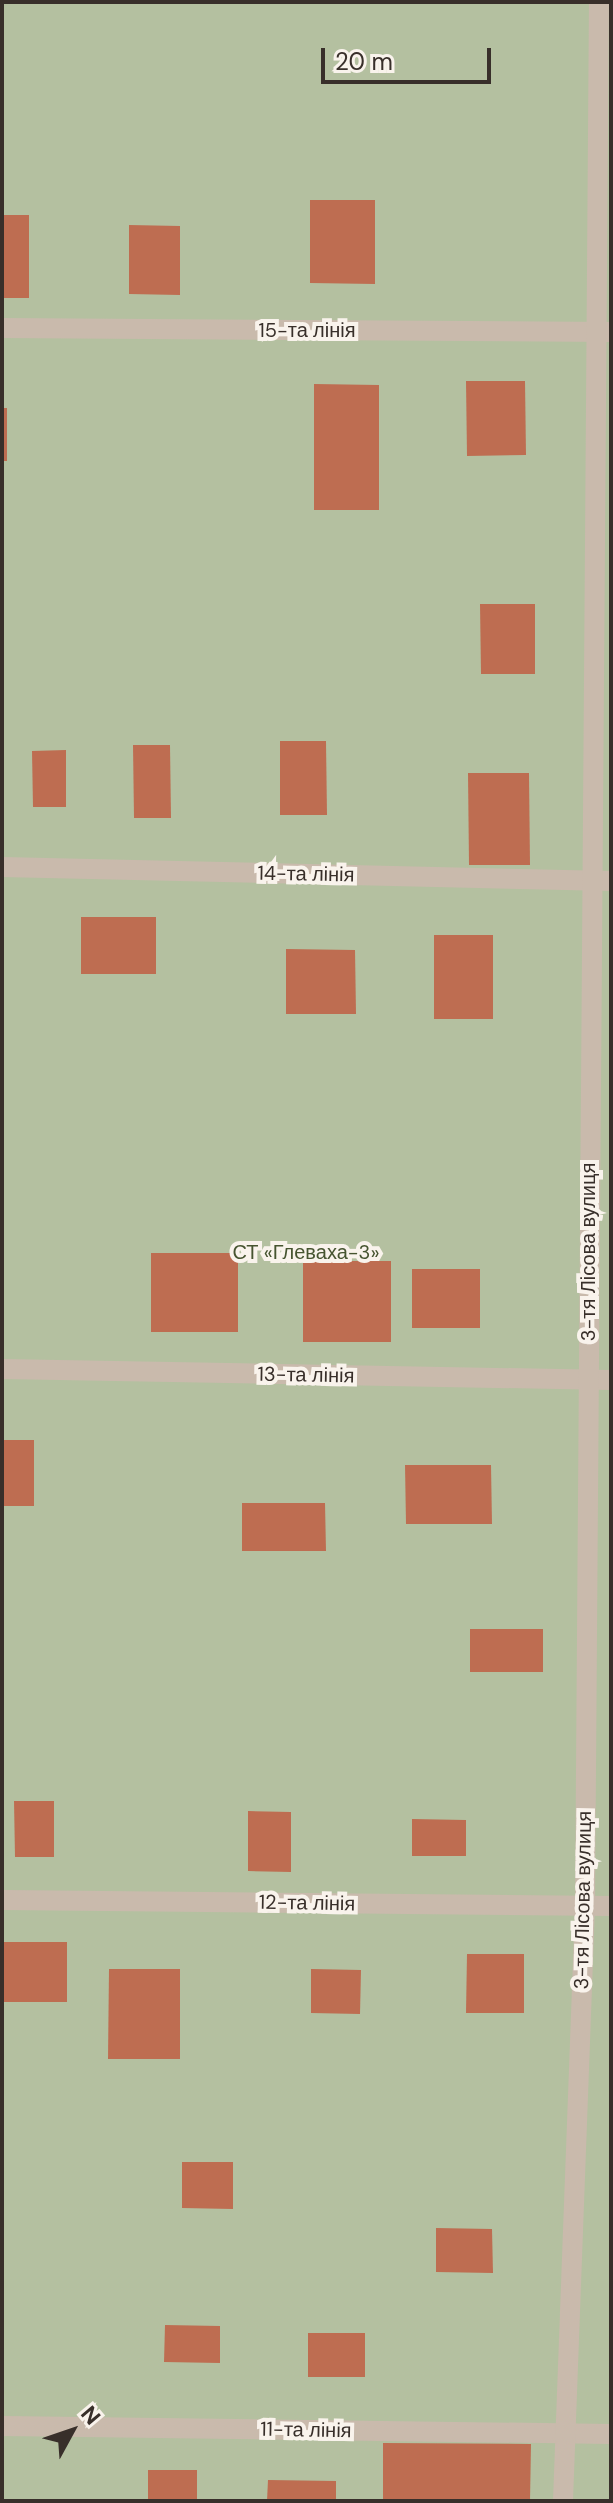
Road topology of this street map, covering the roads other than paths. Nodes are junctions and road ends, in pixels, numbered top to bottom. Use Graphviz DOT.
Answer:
graph roads {
  1 [pos="599,2"];
  2 [pos="2,328"];
  3 [pos="602,332"];
  4 [pos="2,867"];
  5 [pos="601,881"];
  6 [pos="2,1369"];
  7 [pos="587,1380"];
  8 [pos="611,1380"];
  9 [pos="2,1900"];
  10 [pos="585,1906"];
  11 [pos="611,1906"];
  12 [pos="2,2426"];
  13 [pos="564,2434"];
  14 [pos="611,2434"];
  15 [pos="563,2501"];
  1 -- 3 [label="street, 3-тя Лісова вулиця"];
  2 -- 3 [label="street, 15-та лінія"];
  3 -- 5 [label="street, 3-тя Лісова вулиця"];
  4 -- 5 [label="street, 14-та лінія"];
  5 -- 7 [label="street, 3-тя Лісова вулиця"];
  6 -- 7 [label="street, 13-та лінія"];
  7 -- 8 [label="street, 13-та лінія"];
  7 -- 10 [label="street, 3-тя Лісова вулиця"];
  9 -- 10 [label="street, 12-та лінія"];
  10 -- 11 [label="street, 12-та лінія"];
  10 -- 13 [label="street, 3-тя Лісова вулиця"];
  12 -- 13 [label="street, 11-та лінія"];
  13 -- 14 [label="street, 11-та лінія"];
  13 -- 15 [label="street, 3-тя Лісова вулиця"];
}
